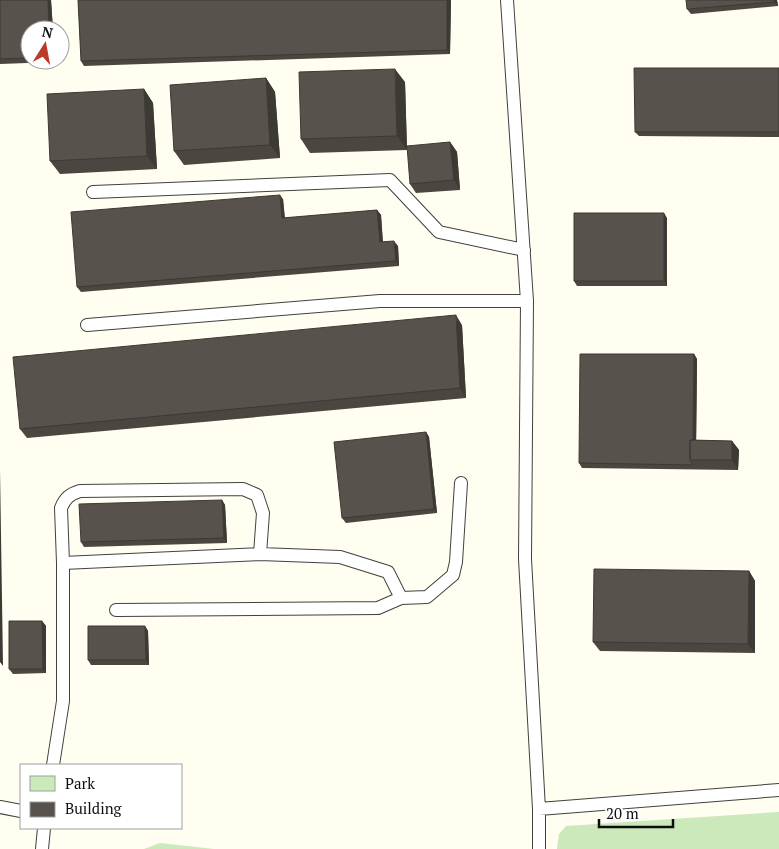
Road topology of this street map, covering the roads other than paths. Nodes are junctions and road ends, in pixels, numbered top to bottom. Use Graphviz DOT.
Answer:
graph roads {
  1 [pos="507,0"];
  2 [pos="93,192"];
  3 [pos="524,250"];
  4 [pos="527,301"];
  5 [pos="87,325"];
  6 [pos="461,483"];
  7 [pos="260,554"];
  8 [pos="63,563"];
  9 [pos="400,598"];
  10 [pos="116,610"];
  11 [pos="53,764"];
  12 [pos="779,790"];
  13 [pos="0,807"];
  14 [pos="539,809"];
  15 [pos="20,811"];
  16 [pos="44,829"];
  17 [pos="42,849"];
  18 [pos="539,849"];
  1 -- 3 [label="lane"];
  2 -- 3 [label="lane"];
  3 -- 4 [label="lane"];
  4 -- 5 [label="lane"];
  4 -- 14 [label="lane"];
  6 -- 9 [label="lane"];
  7 -- 8 [label="lane"];
  7 -- 8 [label="lane"];
  7 -- 9 [label="lane"];
  8 -- 11 [label="lane"];
  9 -- 10 [label="lane"];
  12 -- 14 [label="lane"];
  13 -- 15 [label="lane"];
  14 -- 18 [label="lane"];
  16 -- 17 [label="lane"];
}
